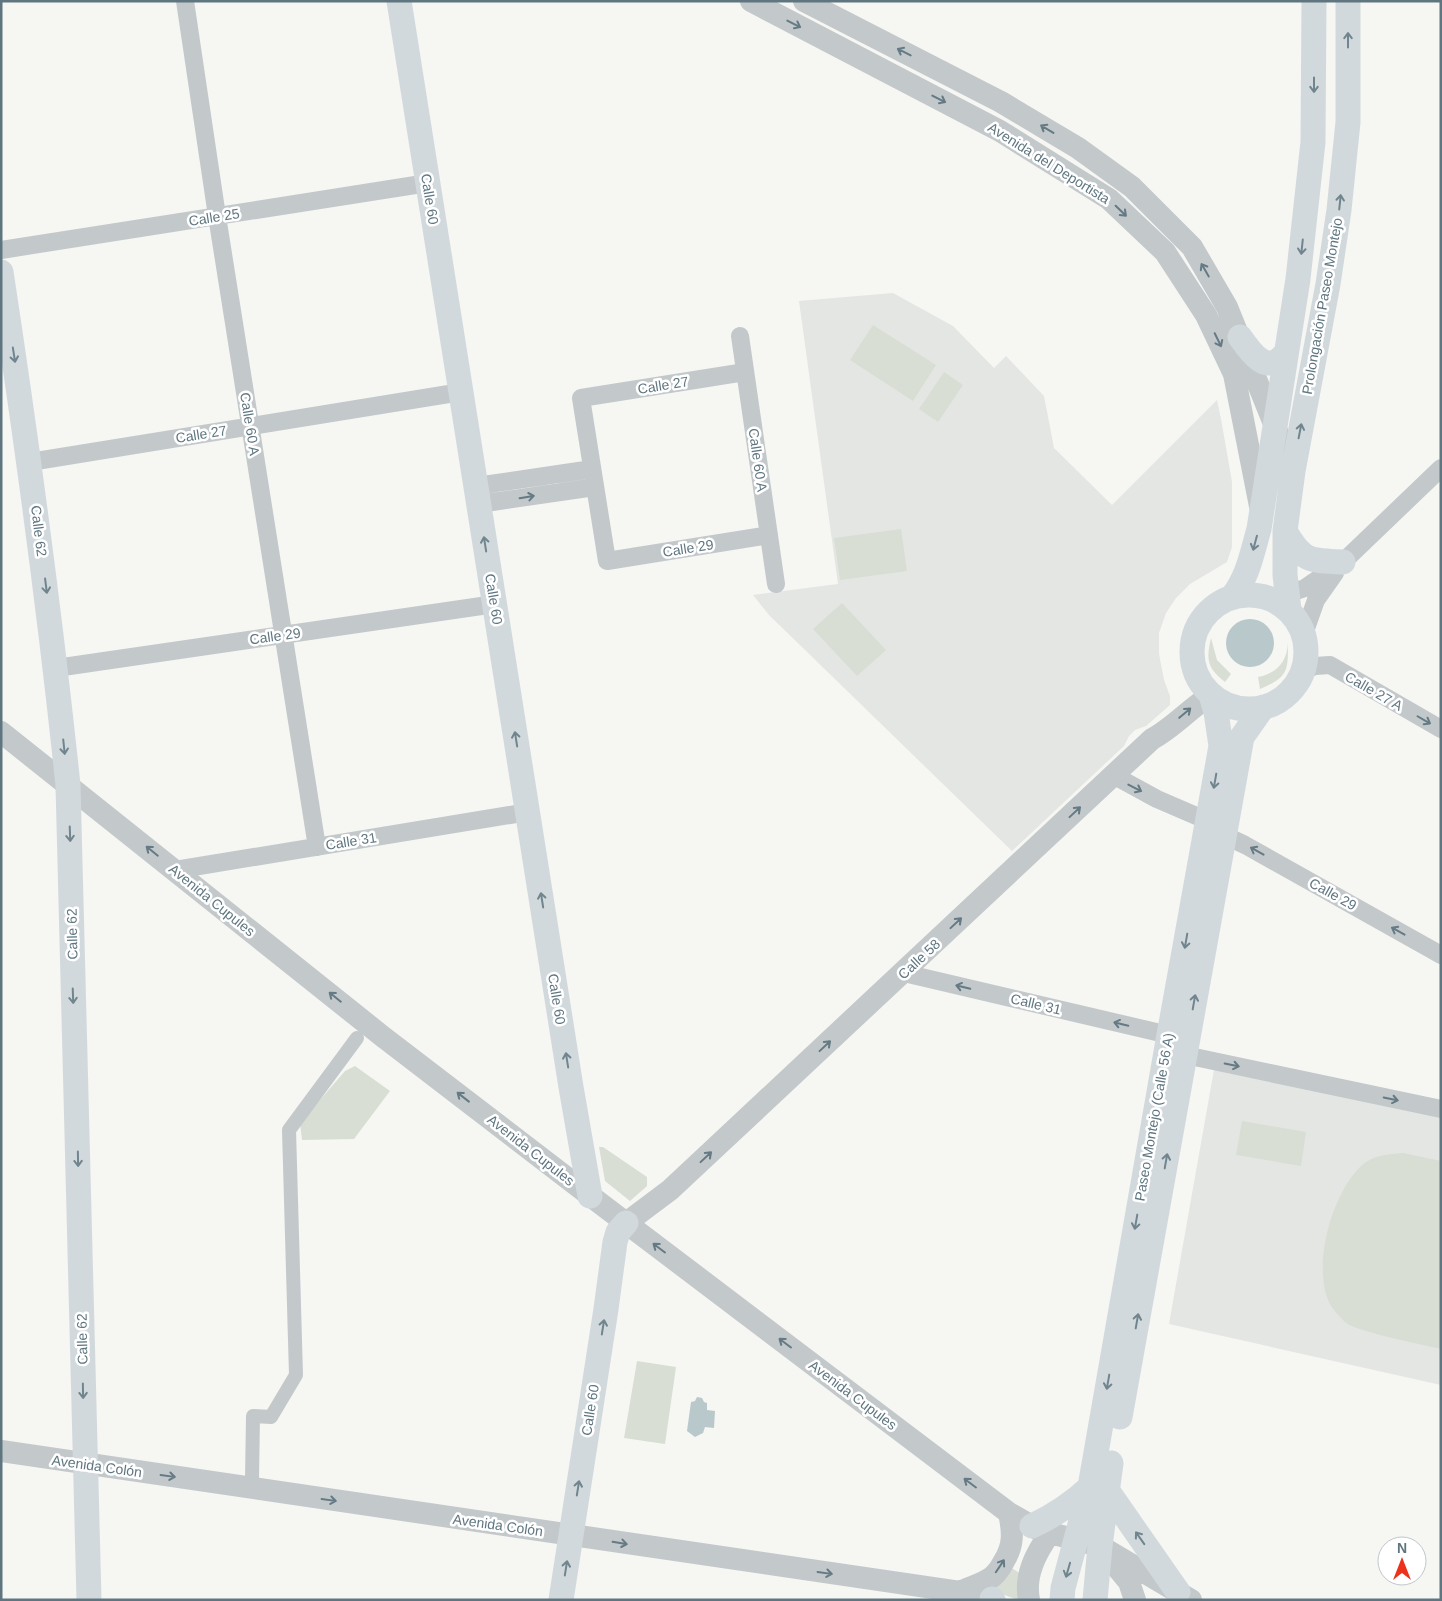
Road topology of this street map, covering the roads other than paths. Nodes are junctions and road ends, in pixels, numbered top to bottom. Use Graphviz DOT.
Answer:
graph roads {
  1 [pos="185,1"];
  2 [pos="399,1"];
  3 [pos="751,1"];
  4 [pos="804,1"];
  5 [pos="1314,1"];
  6 [pos="1348,1"];
  7 [pos="1078,148"];
  8 [pos="1066,172"];
  9 [pos="428,183"];
  10 [pos="217,216"];
  11 [pos="1,250"];
  12 [pos="1,272"];
  13 [pos="740,336"];
  14 [pos="1240,337"];
  15 [pos="1285,354"];
  16 [pos="746,372"];
  17 [pos="461,392"];
  18 [pos="250,426"];
  19 [pos="1276,426"];
  20 [pos="30,462"];
  21 [pos="592,469"];
  22 [pos="1293,471"];
  23 [pos="1437,478"];
  24 [pos="595,487"];
  25 [pos="477,495"];
  26 [pos="1261,512"];
  27 [pos="1285,531"];
  28 [pos="769,535"];
  29 [pos="1343,562"];
  30 [pos="776,584"];
  31 [pos="1232,597"];
  32 [pos="1282,601"];
  33 [pos="495,604"];
  34 [pos="1304,634"];
  35 [pos="284,635"];
  36 [pos="56,668"];
  37 [pos="1304,670"];
  38 [pos="1211,694"];
  39 [pos="1263,707"];
  40 [pos="1441,729"];
  41 [pos="1,732"];
  42 [pos="1113,776"];
  43 [pos="68,785"];
  44 [pos="528,812"];
  45 [pos="1216,828"];
  46 [pos="317,846"];
  47 [pos="175,870"];
  48 [pos="1441,955"];
  49 [pos="904,972"];
  50 [pos="1169,1035"];
  51 [pos="357,1038"];
  52 [pos="1185,1055"];
  53 [pos="1441,1110"];
  54 [pos="590,1196"];
  55 [pos="626,1223"];
  56 [pos="1,1452"];
  57 [pos="85,1464"];
  58 [pos="252,1479"];
  59 [pos="1098,1489"];
  60 [pos="1009,1513"];
  61 [pos="1041,1530"];
  62 [pos="571,1536"];
  63 [pos="1088,1543"];
  64 [pos="960,1592"];
  65 [pos="1184,1596"];
  66 [pos="993,1599"];
  67 [pos="88,1600"];
  68 [pos="561,1600"];
  69 [pos="1029,1600"];
  70 [pos="1062,1600"];
  71 [pos="1096,1600"];
  72 [pos="1135,1600"];
  1 -- 10 [label="street, Calle 60 A"];
  2 -- 9 [label="main road, Calle 60"];
  3 -- 8 [label="street, Avenida del Deportista, one-way"];
  7 -- 4 [label="street, Avenida del Deportista, one-way"];
  5 -- 15 [label="main road, Prolongación Paseo Montejo, one-way"];
  22 -- 6 [label="main road, Prolongación Paseo Montejo, one-way"];
  7 -- 8 [label="street"];
  14 -- 7 [label="street, Avenida del Deportista, one-way"];
  8 -- 26 [label="street, Avenida del Deportista, one-way"];
  9 -- 10 [label="street, Calle 25"];
  9 -- 17 [label="main road, Calle 60"];
  10 -- 11 [label="street, Calle 25"];
  10 -- 18 [label="street, Calle 60 A"];
  12 -- 20 [label="main road, Calle 62, one-way"];
  13 -- 16 [label="street, Calle 60 A"];
  14 -- 15 [label="main road"];
  14 -- 19 [label="street, Avenida del Deportista"];
  15 -- 19 [label="main road, Prolongación Paseo Montejo"];
  16 -- 21 [label="street, Calle 27"];
  16 -- 28 [label="street, Calle 60 A"];
  17 -- 18 [label="street, Calle 27"];
  17 -- 25 [label="main road, Calle 60"];
  18 -- 20 [label="street, Calle 27"];
  18 -- 35 [label="street, Calle 60 A"];
  19 -- 22 [label="street, Avenida del Deportista"];
  19 -- 26 [label="main road, Prolongación Paseo Montejo"];
  20 -- 36 [label="main road, Calle 62, one-way"];
  21 -- 24 [label="street"];
  21 -- 25 [label="street"];
  22 -- 27 [label="main road, Prolongación Paseo Montejo"];
  23 -- 29 [label="street"];
  25 -- 24 [label="street, one-way"];
  24 -- 28 [label="street, Calle 29"];
  33 -- 25 [label="main road, Calle 60, one-way"];
  26 -- 31 [label="main road, Prolongación Paseo Montejo, one-way"];
  27 -- 29 [label="main road"];
  27 -- 32 [label="main road, Prolongación Paseo Montejo"];
  28 -- 30 [label="street, Calle 60 A"];
  29 -- 32 [label="street"];
  29 -- 34 [label="street"];
  31 -- 32 [label="main road"];
  31 -- 38 [label="main road"];
  32 -- 34 [label="main road"];
  33 -- 35 [label="street, Calle 29"];
  44 -- 33 [label="main road, Calle 60, one-way"];
  34 -- 37 [label="main road"];
  35 -- 36 [label="street, Calle 29"];
  35 -- 46 [label="street, Calle 60 A"];
  36 -- 43 [label="main road, Calle 62, one-way"];
  37 -- 39 [label="main road"];
  37 -- 40 [label="street, Calle 27 A, one-way"];
  38 -- 39 [label="main road"];
  42 -- 38 [label="street, Calle 58, one-way"];
  38 -- 45 [label="main road, Paseo Montejo (Calle 56 A), one-way"];
  39 -- 45 [label="main road, Paseo Montejo (Calle 56 A)"];
  41 -- 43 [label="street, Avenida Cupules"];
  42 -- 45 [label="street, Calle 29, one-way"];
  49 -- 42 [label="street, Calle 58, one-way"];
  47 -- 43 [label="street, Avenida Cupules, one-way"];
  43 -- 57 [label="main road, Calle 62, one-way"];
  44 -- 46 [label="street, Calle 31"];
  54 -- 44 [label="main road, Calle 60, one-way"];
  48 -- 45 [label="street, Calle 29, one-way"];
  45 -- 50 [label="main road, Paseo Montejo (Calle 56 A), one-way"];
  52 -- 45 [label="main road, Paseo Montejo (Calle 56 A), one-way"];
  46 -- 47 [label="street, Calle 31"];
  54 -- 47 [label="street, Avenida Cupules, one-way"];
  50 -- 49 [label="street, Calle 31, one-way"];
  55 -- 49 [label="street, Calle 58, one-way"];
  50 -- 59 [label="main road, Paseo Montejo (Calle 56 A), one-way"];
  51 -- 58 [label="street"];
  52 -- 53 [label="street, one-way"];
  59 -- 52 [label="main road, Paseo Montejo (Calle 56 A), one-way"];
  54 -- 55 [label="street, Avenida Cupules"];
  60 -- 55 [label="street, Avenida Cupules, one-way"];
  62 -- 55 [label="main road, Calle 60, one-way"];
  56 -- 57 [label="street, Avenida Colón"];
  57 -- 62 [label="street, Avenida Colón, one-way"];
  57 -- 67 [label="main road, Calle 62"];
  59 -- 61 [label="main road"];
  59 -- 63 [label="main road, Paseo Montejo (Calle 56 A)"];
  65 -- 59 [label="main road, one-way"];
  60 -- 61 [label="street, Avenida Cupules"];
  64 -- 60 [label="street, one-way"];
  61 -- 63 [label="street, Avenida Cupules"];
  61 -- 69 [label="street"];
  62 -- 64 [label="street, Avenida Colón, one-way"];
  68 -- 62 [label="main road, Calle 60, one-way"];
  63 -- 65 [label="street, Avenida Cupules"];
  63 -- 70 [label="main road, one-way"];
  63 -- 71 [label="main road"];
  63 -- 72 [label="street"];
  64 -- 66 [label="street, Avenida Colón"];
}
